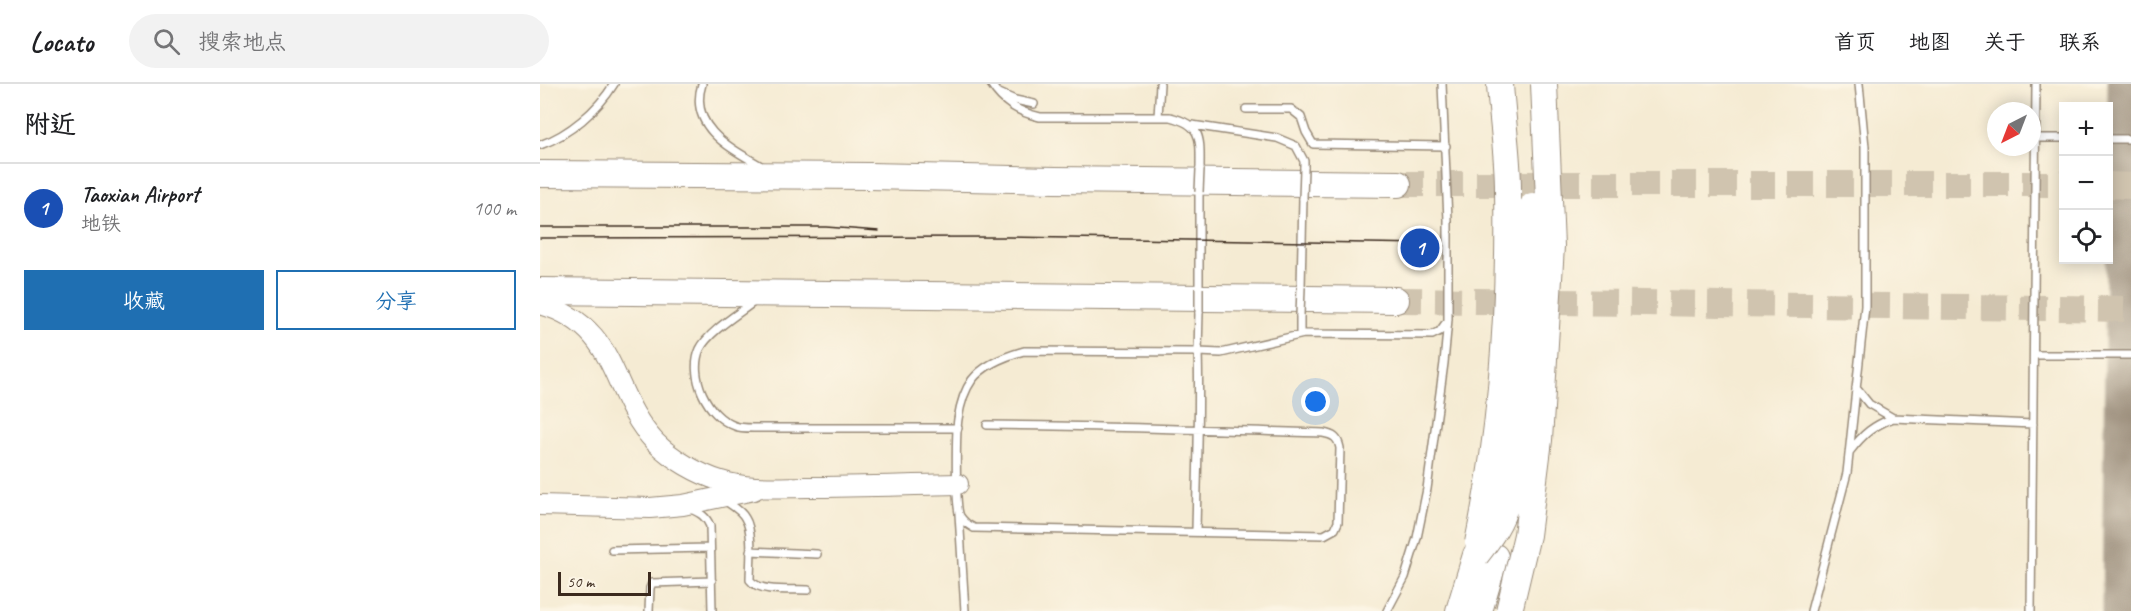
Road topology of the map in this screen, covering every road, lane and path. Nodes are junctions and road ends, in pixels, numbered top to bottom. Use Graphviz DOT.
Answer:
graph roads {
  1 [pos="614,84"];
  2 [pos="702,84"];
  3 [pos="991,84"];
  4 [pos="1160,84"];
  5 [pos="1442,84"];
  6 [pos="1500,84"];
  7 [pos="1512,84"];
  8 [pos="1526,84"];
  9 [pos="1546,84"];
  10 [pos="1859,84"];
  11 [pos="2036,84"];
  12 [pos="995,92"];
  13 [pos="2036,102"];
  14 [pos="1034,104"];
  15 [pos="1246,108"];
  16 [pos="1158,117"];
  17 [pos="1192,125"];
  18 [pos="2041,138"];
  19 [pos="2059,138"];
  20 [pos="2113,138"];
  21 [pos="2131,139"];
  22 [pos="540,145"];
  23 [pos="1446,146"];
  24 [pos="2036,156"];
  25 [pos="540,174"];
  26 [pos="778,175"];
  27 [pos="1398,184"];
  28 [pos="540,291"];
  29 [pos="764,294"];
  30 [pos="1396,300"];
  31 [pos="540,304"];
  32 [pos="1448,319"];
  33 [pos="1300,335"];
  34 [pos="1198,352"];
  35 [pos="2034,355"];
  36 [pos="2131,355"];
  37 [pos="1856,388"];
  38 [pos="1893,418"];
  39 [pos="2033,424"];
  40 [pos="987,425"];
  41 [pos="958,428"];
  42 [pos="1198,430"];
  43 [pos="1850,451"];
  44 [pos="958,484"];
  45 [pos="764,487"];
  46 [pos="722,498"];
  47 [pos="540,505"];
  48 [pos="683,505"];
  49 [pos="958,514"];
  50 [pos="1196,532"];
  51 [pos="710,548"];
  52 [pos="612,550"];
  53 [pos="750,551"];
  54 [pos="817,554"];
  55 [pos="1485,556"];
  56 [pos="712,581"];
  57 [pos="808,590"];
  58 [pos="649,611"];
  59 [pos="712,611"];
  60 [pos="965,611"];
  61 [pos="1387,611"];
  62 [pos="1459,611"];
  63 [pos="1479,611"];
  64 [pos="1509,611"];
  65 [pos="1811,611"];
  66 [pos="2031,611"];
  1 -- 22 [label="lane"];
  2 -- 26 [label="lane"];
  3 -- 12 [label="lane"];
  4 -- 16 [label="lane"];
  5 -- 23 [label="lane"];
  6 -- 55 [label="highway, bridge"];
  7 -- 55 [label="street"];
  8 -- 55 [label="highway, bridge"];
  9 -- 55 [label="street"];
  9 -- 64 [label="highway, bridge"];
  10 -- 37 [label="lane"];
  11 -- 13 [label="lane"];
  12 -- 14 [label="lane"];
  12 -- 16 [label="lane"];
  15 -- 23 [label="lane"];
  16 -- 17 [label="lane"];
  17 -- 33 [label="lane, bridge"];
  17 -- 34 [label="lane, bridge"];
  18 -- 19 [label="lane"];
  20 -- 21 [label="lane"];
  23 -- 32 [label="lane"];
  24 -- 35 [label="lane"];
  25 -- 26 [label="highway"];
  26 -- 27 [label="highway"];
  28 -- 29 [label="highway"];
  29 -- 30 [label="highway"];
  29 -- 41 [label="lane"];
  31 -- 45 [label="street"];
  32 -- 33 [label="lane"];
  32 -- 61 [label="lane"];
  33 -- 34 [label="lane"];
  34 -- 41 [label="lane"];
  34 -- 42 [label="lane"];
  35 -- 36 [label="lane"];
  35 -- 39 [label="lane"];
  37 -- 38 [label="lane"];
  37 -- 43 [label="lane"];
  38 -- 39 [label="lane"];
  38 -- 43 [label="lane"];
  39 -- 66 [label="lane"];
  40 -- 42 [label="lane"];
  41 -- 44 [label="lane"];
  42 -- 50 [label="lane"];
  42 -- 50 [label="lane"];
  43 -- 65 [label="lane"];
  44 -- 45 [label="street"];
  44 -- 49 [label="lane"];
  45 -- 46 [label="street"];
  46 -- 48 [label="street"];
  46 -- 53 [label="lane"];
  47 -- 48 [label="street"];
  48 -- 51 [label="lane"];
  49 -- 50 [label="lane"];
  49 -- 60 [label="lane"];
  51 -- 52 [label="lane"];
  51 -- 56 [label="lane"];
  53 -- 54 [label="lane"];
  53 -- 57 [label="lane"];
  55 -- 62 [label="highway"];
  55 -- 63 [label="highway"];
  56 -- 58 [label="lane"];
  56 -- 59 [label="lane"];
}
